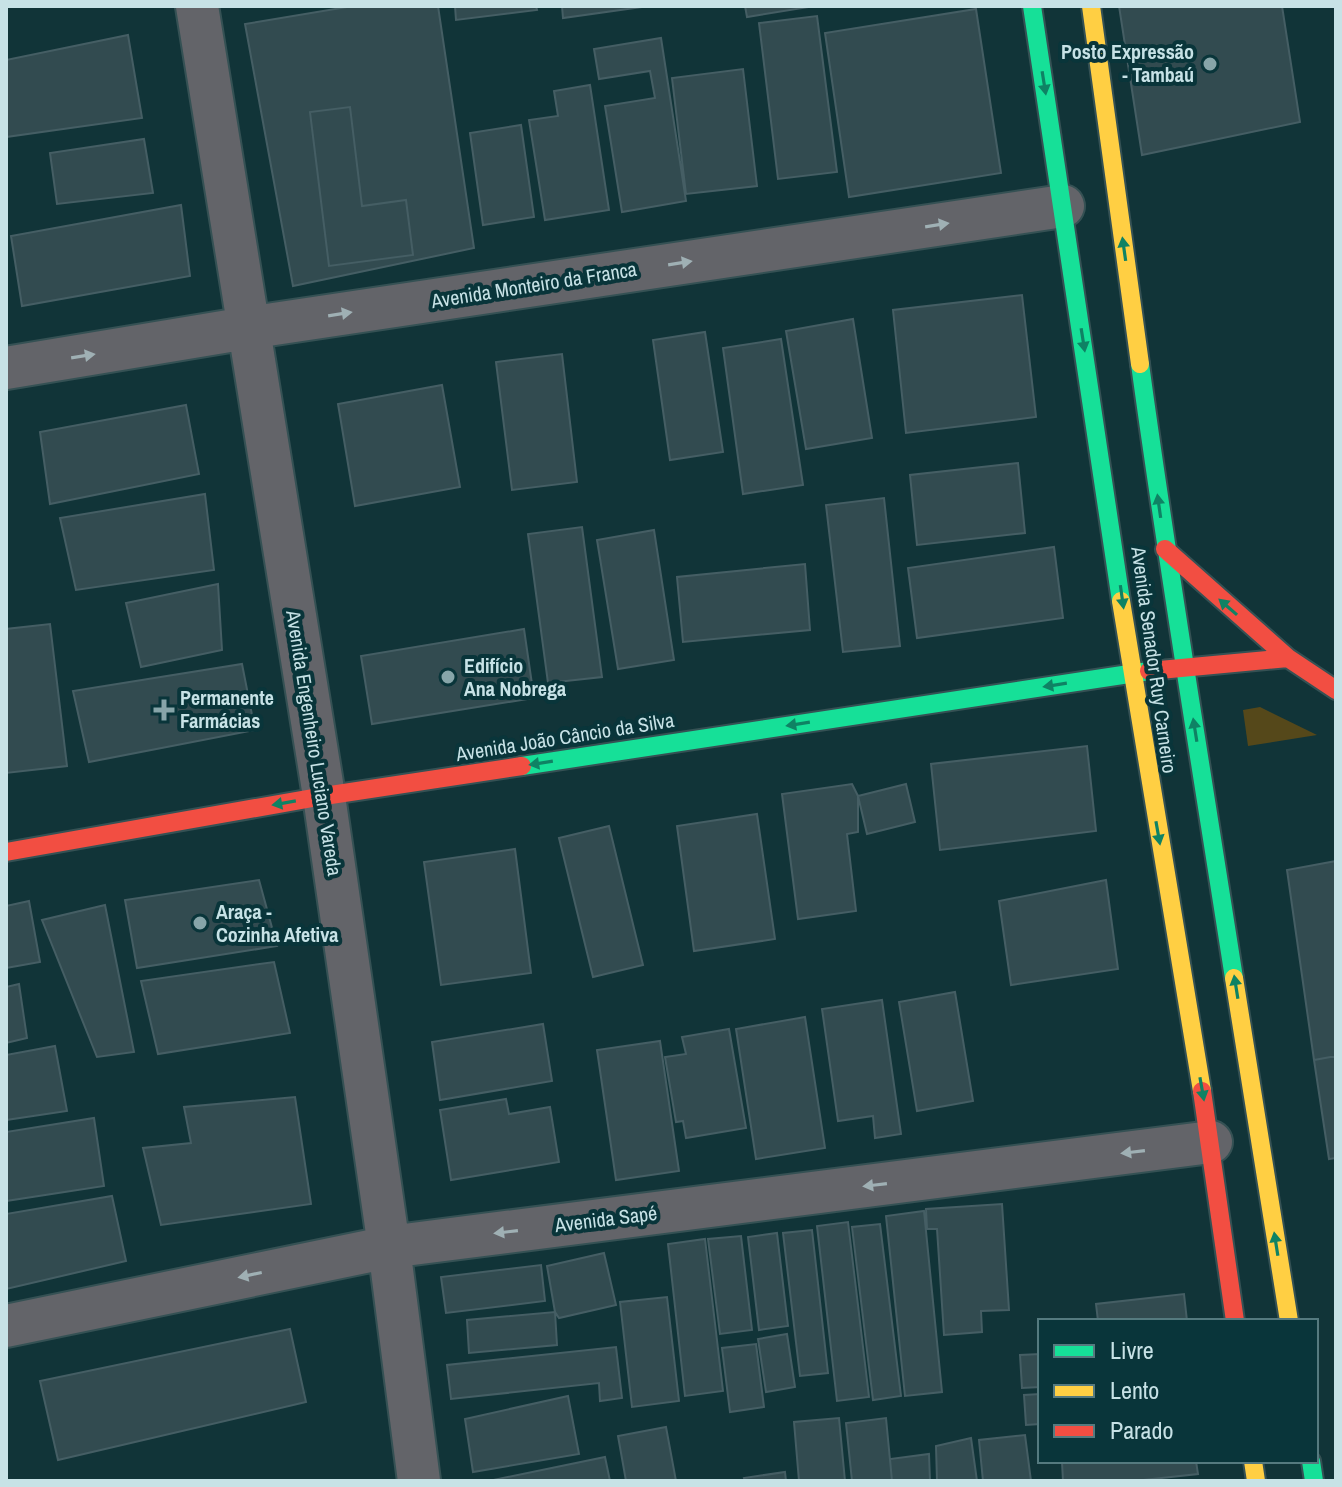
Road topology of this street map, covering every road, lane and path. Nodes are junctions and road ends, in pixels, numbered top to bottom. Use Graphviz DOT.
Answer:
graph roads {
  1 [pos="197,6"];
  2 [pos="1032,6"];
  3 [pos="1091,6"];
  4 [pos="1063,206"];
  5 [pos="247,328"];
  6 [pos="6,368"];
  7 [pos="1165,549"];
  8 [pos="1288,658"];
  9 [pos="1185,666"];
  10 [pos="1132,673"];
  11 [pos="1336,690"];
  12 [pos="324,796"];
  13 [pos="6,852"];
  14 [pos="1211,1142"];
  15 [pos="389,1247"];
  16 [pos="1235,1319"];
  17 [pos="1289,1319"];
  18 [pos="6,1326"];
  19 [pos="419,1481"];
  1 -- 5 [label="street, Avenida Engenheiro Luciano Vareda"];
  2 -- 4 [label="main road, Avenida Senador Ruy Carneiro, one-way"];
  7 -- 3 [label="main road, Avenida Senador Ruy Carneiro, one-way"];
  5 -- 4 [label="street, Avenida Monteiro da Franca, one-way"];
  4 -- 10 [label="main road, Avenida Senador Ruy Carneiro, one-way"];
  6 -- 5 [label="street, Avenida Monteiro da Franca, one-way"];
  5 -- 12 [label="street, Avenida Engenheiro Luciano Vareda"];
  8 -- 7 [label="main road, one-way"];
  7 -- 9 [label="main road, Avenida Senador Ruy Carneiro"];
  8 -- 9 [label="main road, Avenida João Câncio da Silva"];
  8 -- 11 [label="main road"];
  9 -- 10 [label="main road, Avenida João Câncio da Silva"];
  17 -- 9 [label="main road, Avenida Senador Ruy Carneiro, one-way"];
  10 -- 12 [label="main road, Avenida João Câncio da Silva, one-way"];
  10 -- 14 [label="main road, Avenida Senador Ruy Carneiro, one-way"];
  12 -- 13 [label="main road, Avenida João Câncio da Silva, one-way"];
  12 -- 15 [label="street, Avenida Engenheiro Luciano Vareda"];
  14 -- 15 [label="street, Avenida Sapé, one-way"];
  14 -- 16 [label="main road, Avenida Senador Ruy Carneiro"];
  15 -- 18 [label="street, Avenida Sapé, one-way"];
  15 -- 19 [label="street, Avenida Engenheiro Luciano Vareda"];
}
